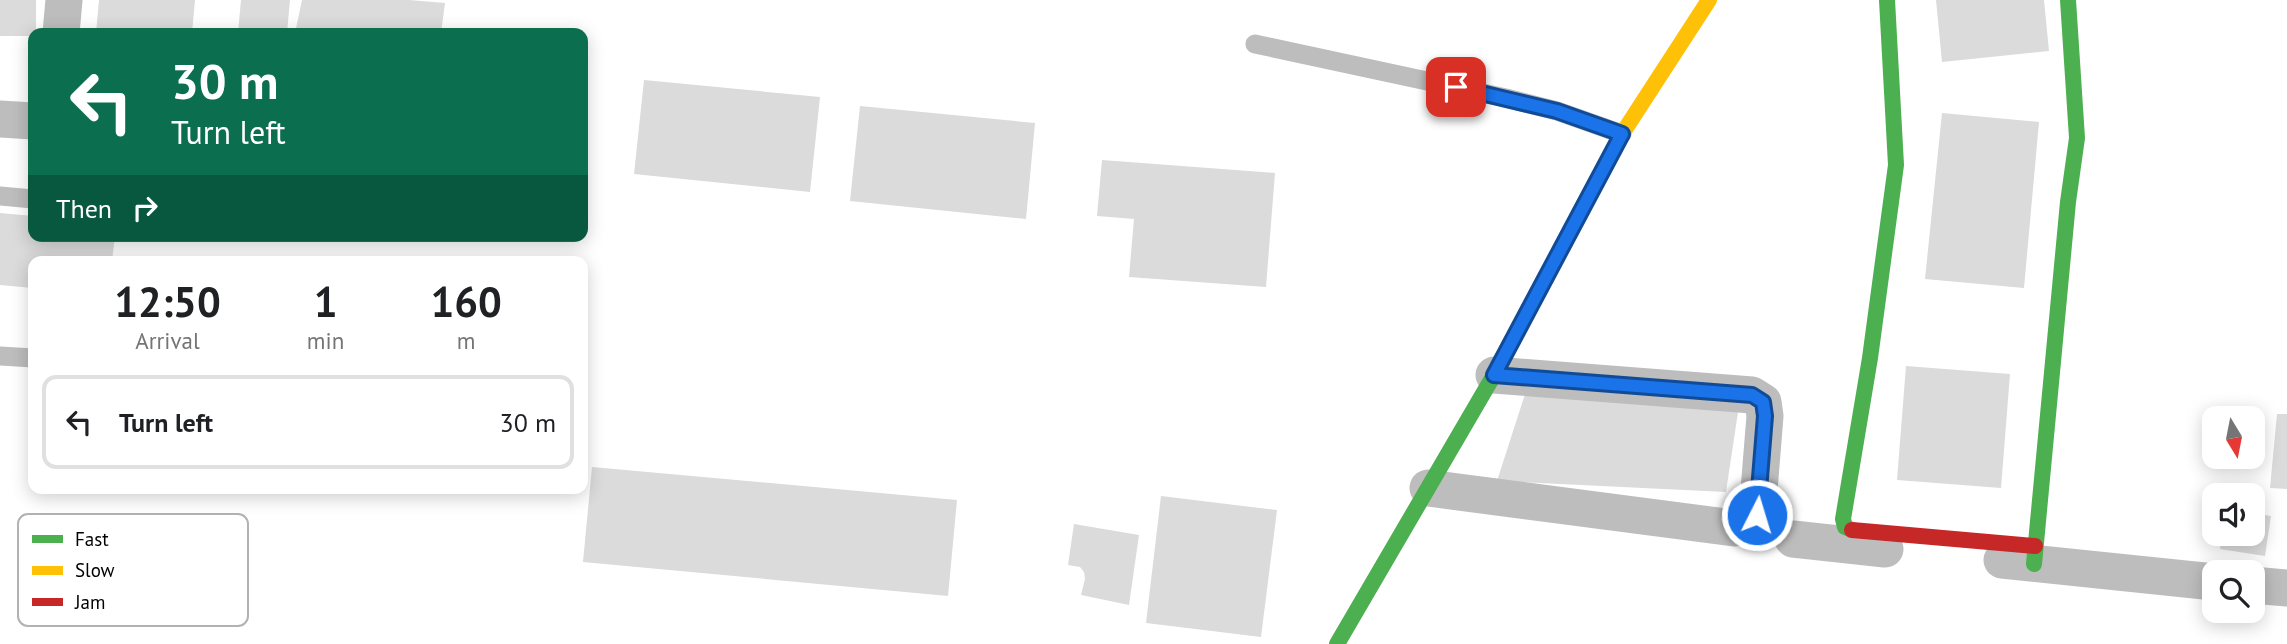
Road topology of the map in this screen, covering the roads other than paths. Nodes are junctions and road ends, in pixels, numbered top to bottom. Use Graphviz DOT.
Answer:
graph roads {
  1 [pos="64,0"];
  2 [pos="1709,0"];
  3 [pos="1887,0"];
  4 [pos="2068,0"];
  5 [pos="61,28"];
  6 [pos="1255,44"];
  7 [pos="0,119"];
  8 [pos="28,121"];
  9 [pos="1622,134"];
  10 [pos="0,197"];
  11 [pos="28,199"];
  12 [pos="0,355"];
  13 [pos="28,358"];
  14 [pos="1494,375"];
  15 [pos="1428,488"];
  16 [pos="1793,539"];
  17 [pos="2034,555"];
  18 [pos="2202,580"];
  19 [pos="2265,586"];
  20 [pos="2287,588"];
  21 [pos="1337,644"];
  1 -- 5 [label="street"];
  2 -- 9 [label="street"];
  3 -- 17 [label="street"];
  4 -- 17 [label="street"];
  6 -- 9 [label="lane"];
  7 -- 8 [label="street"];
  9 -- 14 [label="street"];
  10 -- 11 [label="lane"];
  12 -- 13 [label="lane"];
  14 -- 15 [label="street"];
  14 -- 15 [label="street"];
  15 -- 21 [label="street"];
  16 -- 17 [label="street"];
  17 -- 18 [label="street"];
  19 -- 20 [label="street"];
}
